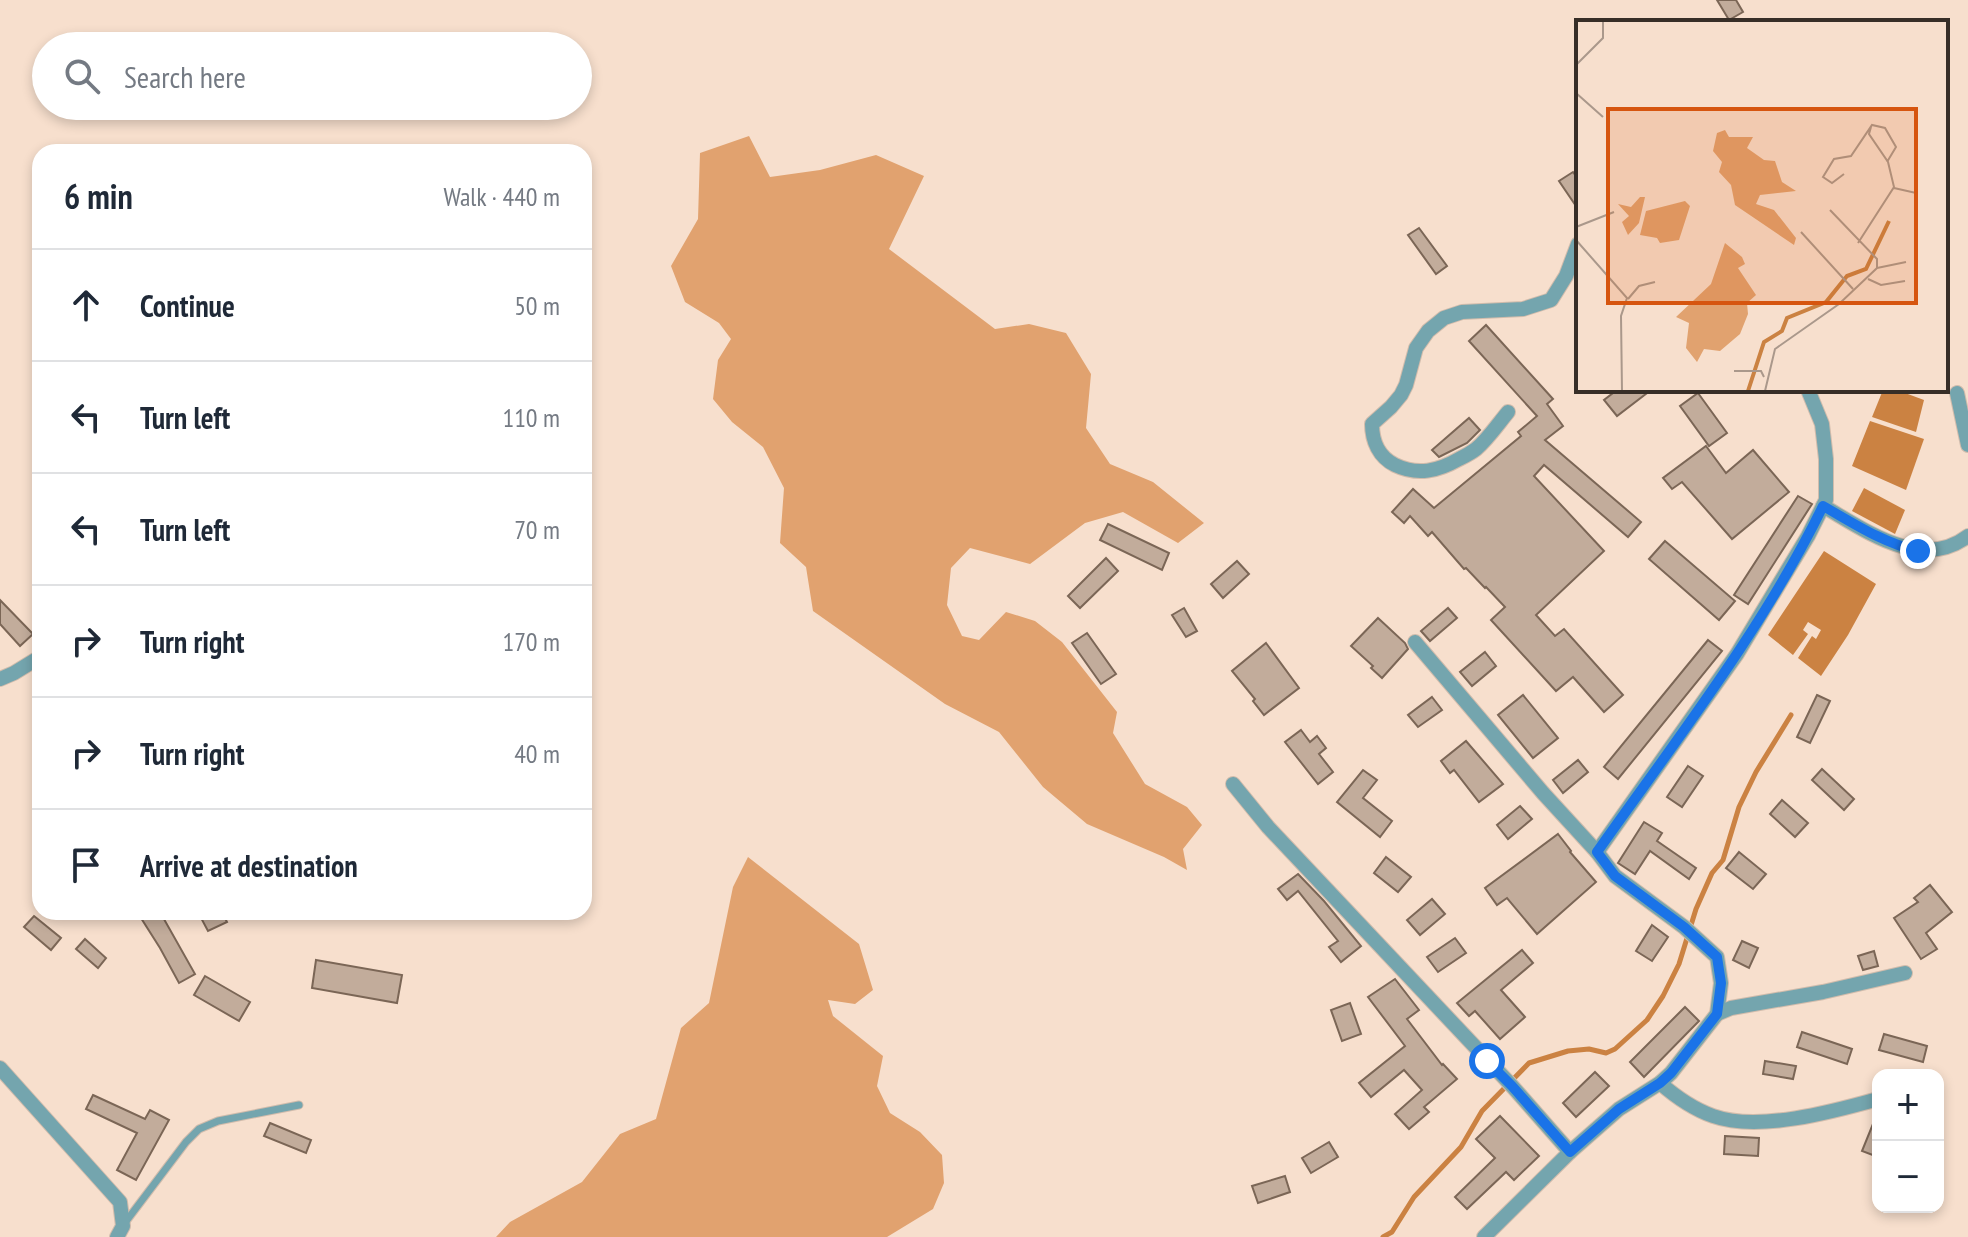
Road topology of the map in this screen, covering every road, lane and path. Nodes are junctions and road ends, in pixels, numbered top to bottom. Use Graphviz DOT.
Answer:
graph roads {
  1 [pos="1576,249"];
  2 [pos="1809,392"];
  3 [pos="1957,393"];
  4 [pos="1508,412"];
  5 [pos="1968,445"];
  6 [pos="1823,506"];
  7 [pos="1968,536"];
  8 [pos="1415,642"];
  9 [pos="32,662"];
  10 [pos="0,679"];
  11 [pos="1233,784"];
  12 [pos="1597,852"];
  13 [pos="1905,973"];
  14 [pos="1717,1014"];
  15 [pos="0,1068"];
  16 [pos="1660,1083"];
  17 [pos="1872,1101"];
  18 [pos="299,1105"];
  19 [pos="1570,1152"];
  20 [pos="120,1232"];
  21 [pos="1484,1237"];
  1 -- 4 [label="street"];
  2 -- 6 [label="street"];
  3 -- 5 [label="street"];
  6 -- 7 [label="street"];
  6 -- 12 [label="street"];
  8 -- 12 [label="street"];
  9 -- 10 [label="street"];
  11 -- 19 [label="street"];
  12 -- 14 [label="street"];
  13 -- 14 [label="street"];
  14 -- 16 [label="street"];
  15 -- 20 [label="street"];
  16 -- 17 [label="street"];
  16 -- 19 [label="street"];
  18 -- 20 [label="lane"];
  19 -- 21 [label="street"];
}
